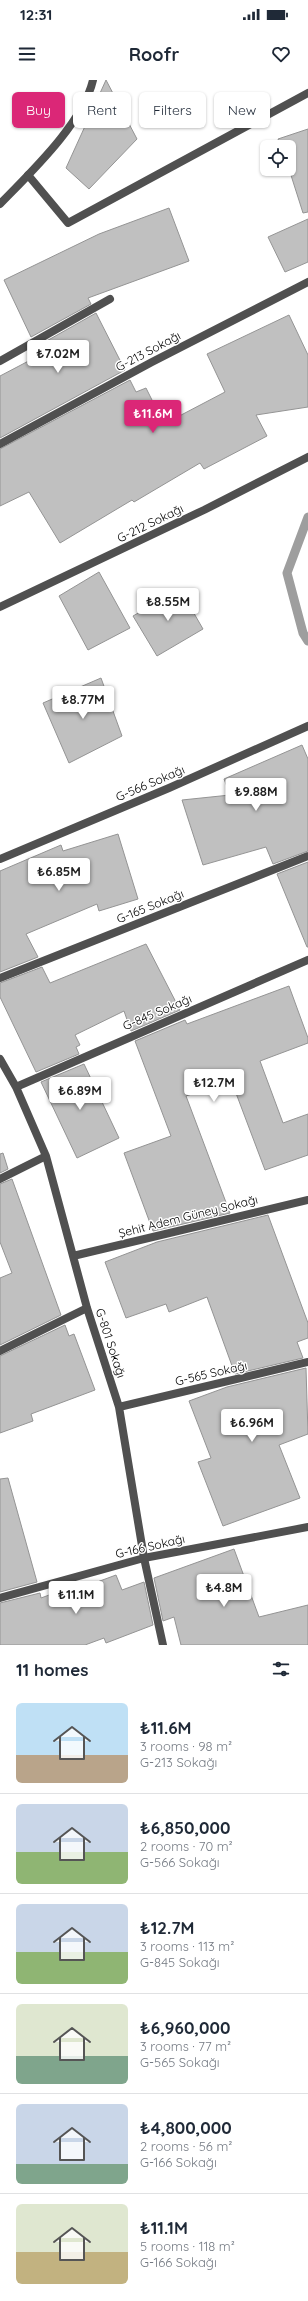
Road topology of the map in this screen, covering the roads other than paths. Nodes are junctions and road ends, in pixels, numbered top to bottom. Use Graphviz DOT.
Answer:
graph roads {
  1 [pos="93,80"];
  2 [pos="308,93"];
  3 [pos="28,175"];
  4 [pos="0,204"];
  5 [pos="308,282"];
  6 [pos="110,299"];
  7 [pos="0,361"];
  8 [pos="0,444"];
  9 [pos="308,457"];
  10 [pos="0,607"];
  11 [pos="308,726"];
  12 [pos="308,856"];
  13 [pos="0,859"];
  14 [pos="308,960"];
  15 [pos="0,978"];
  16 [pos="0,1059"];
  17 [pos="16,1086"];
  18 [pos="46,1156"];
  19 [pos="0,1179"];
  20 [pos="308,1200"];
  21 [pos="73,1256"];
  22 [pos="87,1308"];
  23 [pos="0,1351"];
  24 [pos="308,1362"];
  25 [pos="120,1407"];
  26 [pos="308,1527"];
  27 [pos="144,1558"];
  28 [pos="0,1598"];
  29 [pos="163,1645"];
  1 -- 3 [label="street"];
  2 -- 3 [label="street"];
  3 -- 4 [label="street"];
  5 -- 8 [label="street, G-213 Sokağı"];
  6 -- 7 [label="street"];
  9 -- 10 [label="street, G-212 Sokağı"];
  11 -- 13 [label="street, G-566 Sokağı"];
  12 -- 15 [label="street, G-165 Sokağı"];
  14 -- 17 [label="street, G-845 Sokağı"];
  16 -- 17 [label="street, G-801 Sokağı"];
  17 -- 18 [label="street, G-801 Sokağı"];
  18 -- 19 [label="street"];
  18 -- 21 [label="street, G-801 Sokağı"];
  20 -- 21 [label="street, Şehit Adem Güney Sokağı"];
  21 -- 22 [label="street, G-801 Sokağı"];
  22 -- 23 [label="street"];
  22 -- 25 [label="street, G-801 Sokağı"];
  24 -- 25 [label="street, G-565 Sokağı"];
  25 -- 27 [label="street, G-801 Sokağı"];
  26 -- 27 [label="street, G-166 Sokağı"];
  27 -- 28 [label="street, G-166 Sokağı"];
  27 -- 29 [label="street, G-801 Sokağı"];
}
